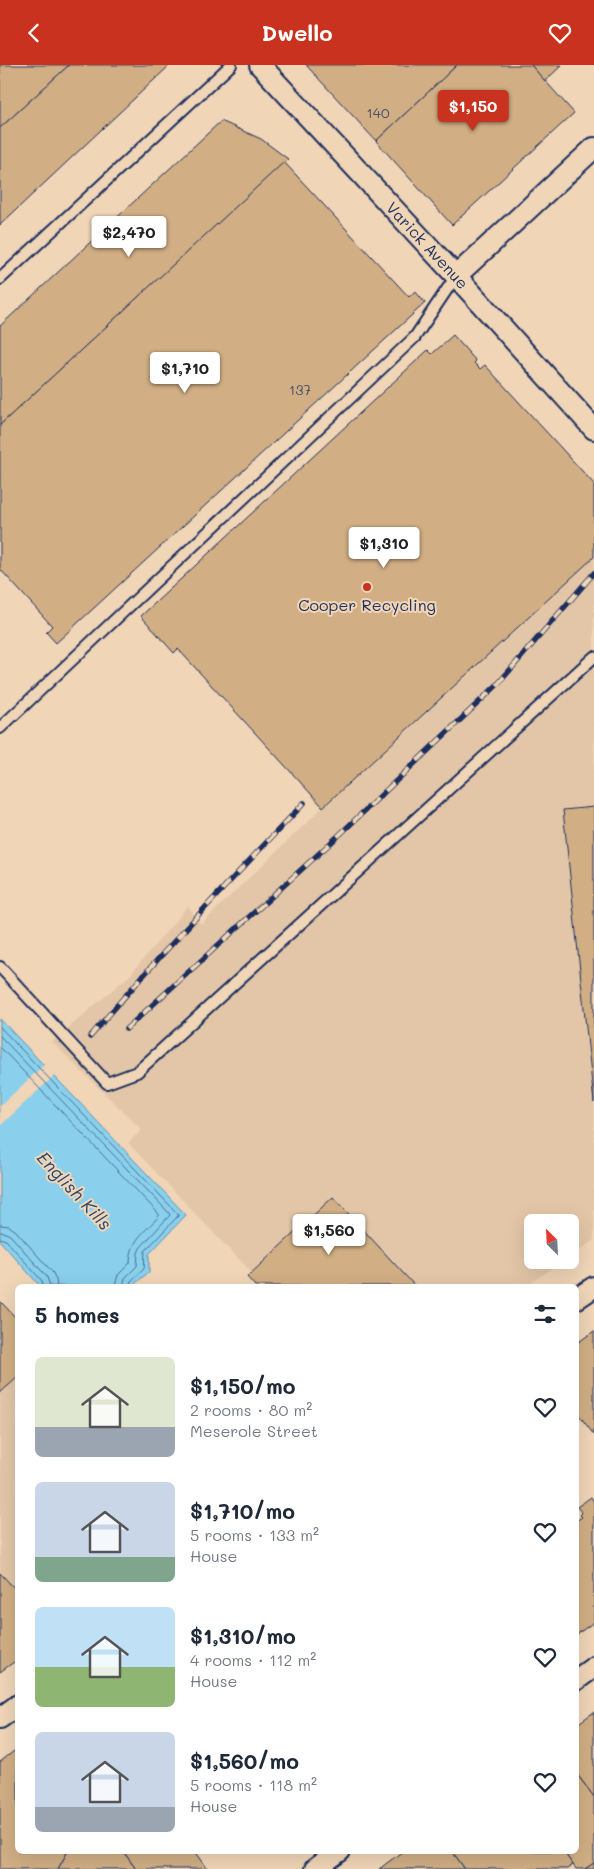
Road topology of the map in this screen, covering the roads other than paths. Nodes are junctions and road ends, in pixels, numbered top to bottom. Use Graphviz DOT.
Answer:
graph roads {
  1 [pos="231,65"];
  2 [pos="260,65"];
  3 [pos="594,149"];
  4 [pos="456,276"];
  5 [pos="0,279"];
  6 [pos="594,429"];
  7 [pos="594,657"];
  8 [pos="0,728"];
  9 [pos="0,967"];
  10 [pos="594,1287"];
  11 [pos="579,1297"];
  12 [pos="594,1667"];
  13 [pos="579,1678"];
  14 [pos="15,1707"];
  15 [pos="0,1718"];
  16 [pos="336,1854"];
  17 [pos="315,1869"];
  1 -- 5 [label="lane"];
  2 -- 4 [label="street, Varick Avenue"];
  3 -- 4 [label="street"];
  4 -- 6 [label="street, Varick Avenue"];
  4 -- 8 [label="lane"];
  7 -- 9 [label="lane"];
  10 -- 11 [label="street"];
  12 -- 13 [label="street"];
  14 -- 15 [label="street"];
  16 -- 17 [label="street"];
}
